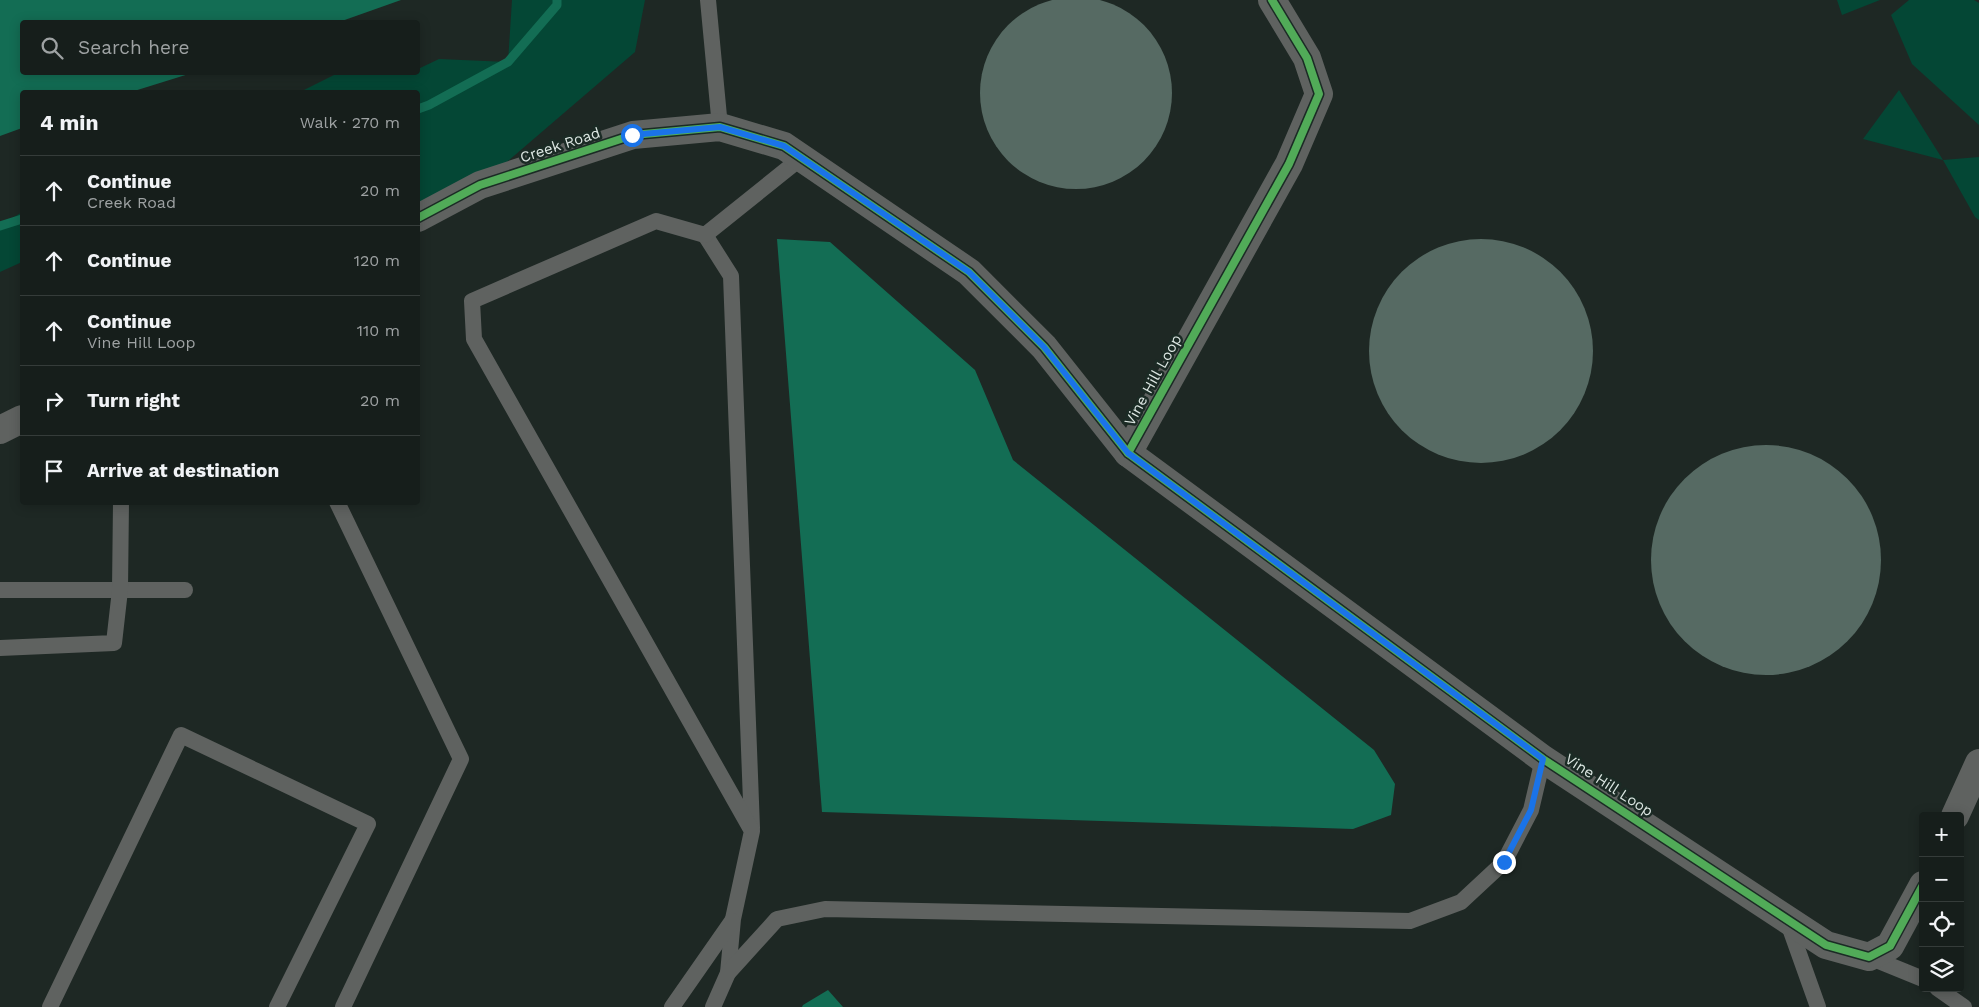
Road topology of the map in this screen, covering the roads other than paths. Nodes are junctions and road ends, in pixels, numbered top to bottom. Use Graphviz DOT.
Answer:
graph roads {
  1 [pos="708,0"];
  2 [pos="1272,0"];
  3 [pos="720,127"];
  4 [pos="801,158"];
  5 [pos="420,217"];
  6 [pos="705,236"];
  7 [pos="20,420"];
  8 [pos="0,430"];
  9 [pos="1128,453"];
  10 [pos="121,505"];
  11 [pos="338,505"];
  12 [pos="0,590"];
  13 [pos="120,590"];
  14 [pos="185,590"];
  15 [pos="0,648"];
  16 [pos="1543,759"];
  17 [pos="1979,763"];
  18 [pos="1957,812"];
  19 [pos="752,830"];
  20 [pos="1919,892"];
  21 [pos="733,919"];
  22 [pos="1787,919"];
  23 [pos="1869,957"];
  24 [pos="728,973"];
  25 [pos="1919,977"];
  26 [pos="1943,992"];
  27 [pos="50,1007"];
  28 [pos="277,1007"];
  29 [pos="343,1007"];
  30 [pos="672,1007"];
  31 [pos="713,1007"];
  32 [pos="1818,1007"];
  33 [pos="1964,1007"];
  1 -- 3 [label="lane"];
  2 -- 9 [label="street, Vine Hill Loop"];
  3 -- 4 [label="street"];
  3 -- 5 [label="street, Creek Road"];
  4 -- 6 [label="lane"];
  4 -- 9 [label="street"];
  6 -- 19 [label="lane"];
  6 -- 19 [label="lane"];
  7 -- 8 [label="street"];
  9 -- 16 [label="street, Vine Hill Loop"];
  10 -- 13 [label="lane"];
  11 -- 29 [label="lane"];
  12 -- 13 [label="lane"];
  13 -- 14 [label="lane"];
  13 -- 15 [label="lane"];
  16 -- 22 [label="street, Vine Hill Loop"];
  16 -- 24 [label="lane"];
  17 -- 18 [label="street"];
  19 -- 21 [label="lane"];
  20 -- 23 [label="street"];
  21 -- 24 [label="lane"];
  21 -- 30 [label="lane"];
  22 -- 23 [label="street, Vine Hill Loop"];
  22 -- 32 [label="lane"];
  23 -- 25 [label="lane"];
  24 -- 31 [label="lane"];
  26 -- 33 [label="lane"];
  27 -- 28 [label="lane"];
}
